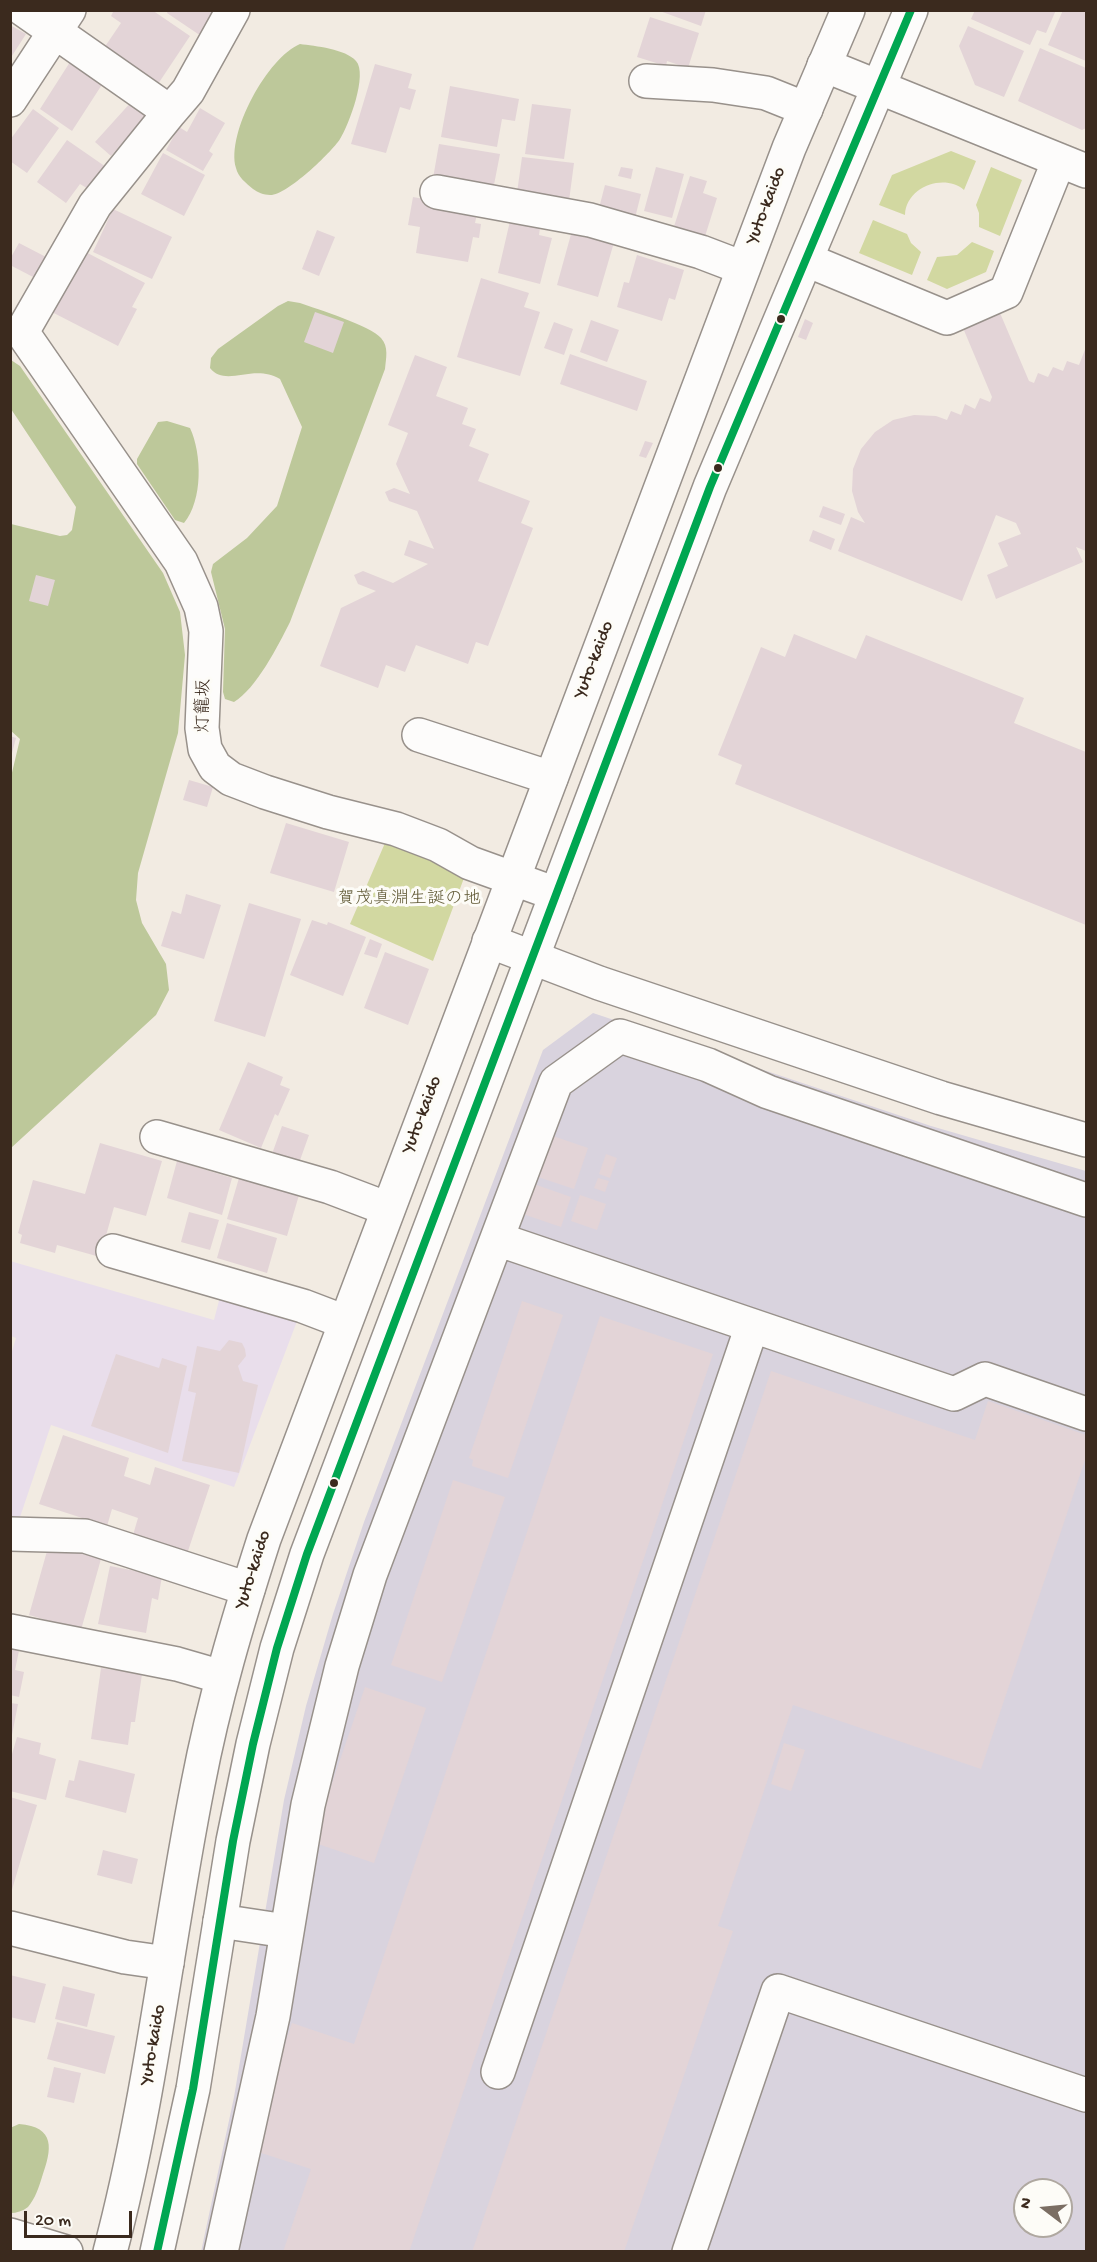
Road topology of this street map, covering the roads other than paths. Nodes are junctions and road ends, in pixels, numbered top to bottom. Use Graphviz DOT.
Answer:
graph roads {
  1 [pos="24,10"];
  2 [pos="233,10"];
  3 [pos="848,10"];
  4 [pos="911,10"];
  5 [pos="62,21"];
  6 [pos="824,65"];
  7 [pos="646,81"];
  8 [pos="880,88"];
  9 [pos="10,100"];
  10 [pos="806,109"];
  11 [pos="170,112"];
  12 [pos="1073,165"];
  13 [pos="437,192"];
  14 [pos="807,260"];
  15 [pos="743,268"];
  16 [pos="16,330"];
  17 [pos="418,735"];
  18 [pos="551,777"];
  19 [pos="513,879"];
  20 [pos="556,894"];
  21 [pos="489,941"];
  22 [pos="532,958"];
  23 [pos="157,1137"];
  24 [pos="1086,1140"];
  25 [pos="1086,1200"];
  26 [pos="388,1209"];
  27 [pos="497,1239"];
  28 [pos="113,1251"];
  29 [pos="345,1322"];
  30 [pos="752,1326"];
  31 [pos="1086,1414"];
  32 [pos="10,1534"];
  33 [pos="248,1589"];
  34 [pos="10,1631"];
  35 [pos="222,1677"];
  36 [pos="220,1921"];
  37 [pos="10,1928"];
  38 [pos="286,1931"];
  39 [pos="167,1963"];
  40 [pos="498,2072"];
  41 [pos="1086,2095"];
  42 [pos="10,2235"];
  43 [pos="66,2252"];
  44 [pos="110,2252"];
  45 [pos="157,2252"];
  46 [pos="221,2252"];
  47 [pos="689,2252"];
  1 -- 5 [label="main road"];
  2 -- 11 [label="main road"];
  3 -- 6 [label="main road, Yuto-kaido"];
  4 -- 8 [label="main road"];
  5 -- 9 [label="main road"];
  5 -- 11 [label="main road"];
  6 -- 8 [label="main road"];
  6 -- 10 [label="main road, Yuto-kaido"];
  7 -- 10 [label="main road"];
  8 -- 12 [label="main road"];
  8 -- 14 [label="main road"];
  10 -- 15 [label="main road, Yuto-kaido"];
  11 -- 16 [label="main road"];
  12 -- 14 [label="main road"];
  13 -- 15 [label="main road"];
  14 -- 20 [label="main road"];
  15 -- 18 [label="main road, Yuto-kaido"];
  16 -- 19 [label="main road, 灯籠坂"];
  17 -- 18 [label="main road"];
  18 -- 19 [label="main road, Yuto-kaido"];
  19 -- 20 [label="main road, 灯籠坂"];
  19 -- 21 [label="main road, Yuto-kaido"];
  20 -- 22 [label="main road"];
  21 -- 22 [label="main road"];
  21 -- 26 [label="main road, Yuto-kaido"];
  22 -- 24 [label="main road"];
  22 -- 36 [label="main road"];
  23 -- 26 [label="main road"];
  25 -- 27 [label="main road"];
  26 -- 29 [label="main road, Yuto-kaido"];
  27 -- 30 [label="main road"];
  27 -- 38 [label="main road"];
  28 -- 29 [label="main road"];
  29 -- 33 [label="main road, Yuto-kaido"];
  30 -- 31 [label="main road"];
  30 -- 40 [label="main road"];
  32 -- 33 [label="main road"];
  33 -- 35 [label="main road, Yuto-kaido"];
  34 -- 35 [label="main road"];
  35 -- 39 [label="main road, Yuto-kaido"];
  36 -- 38 [label="main road"];
  36 -- 45 [label="main road"];
  37 -- 39 [label="main road"];
  38 -- 46 [label="main road"];
  39 -- 44 [label="main road, Yuto-kaido"];
  41 -- 47 [label="main road"];
  42 -- 43 [label="main road"];
}
